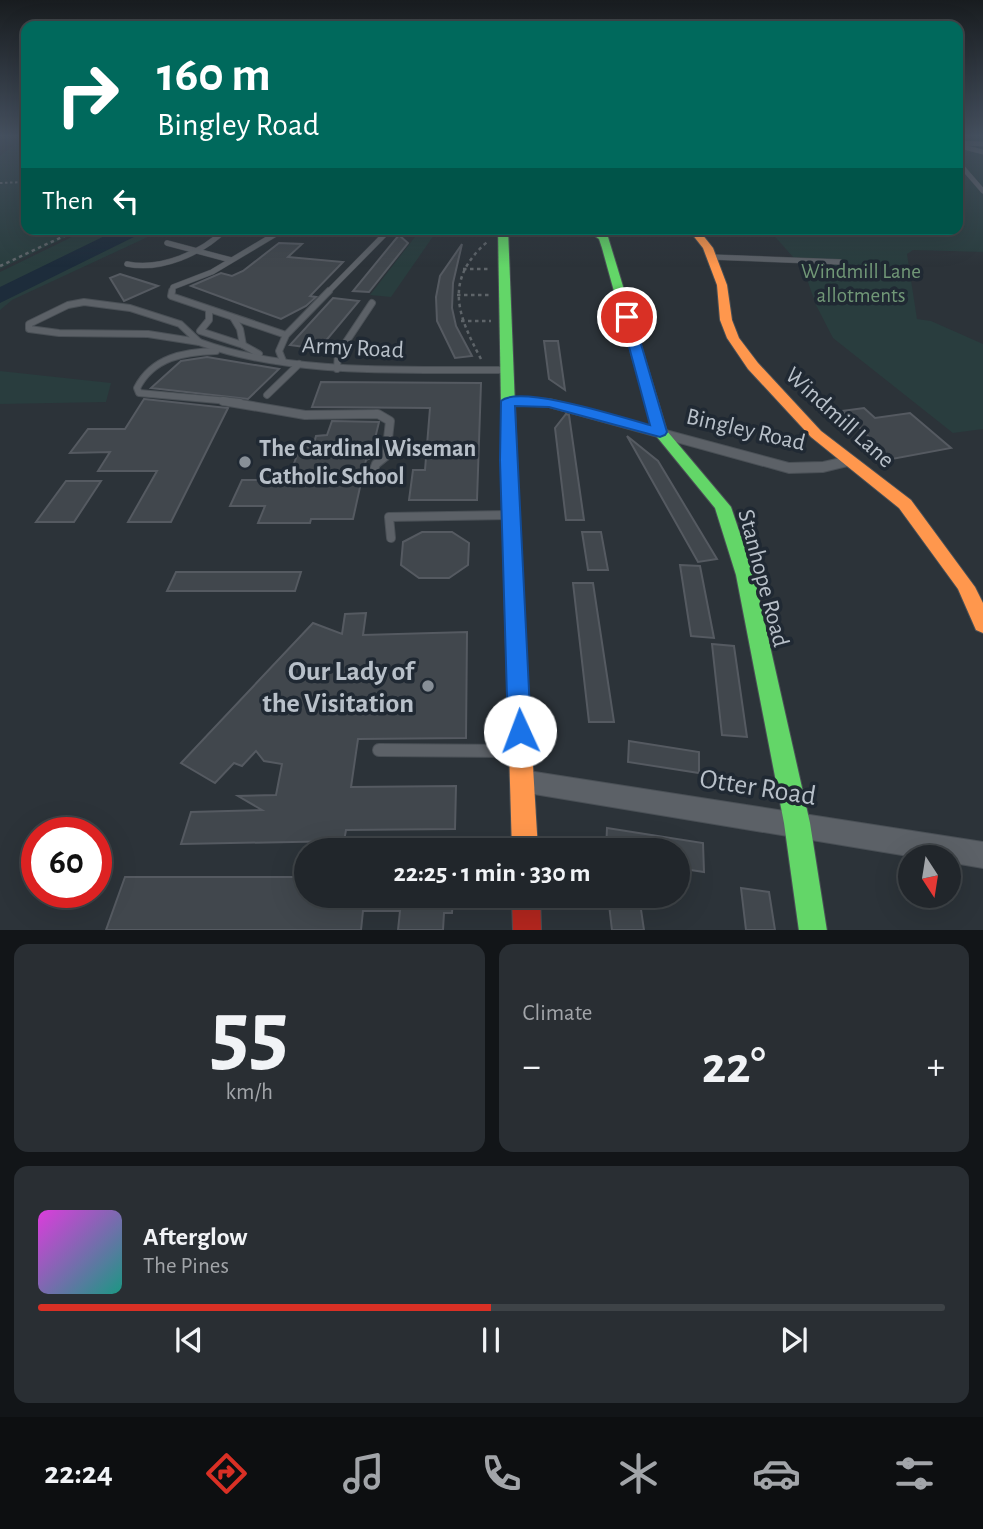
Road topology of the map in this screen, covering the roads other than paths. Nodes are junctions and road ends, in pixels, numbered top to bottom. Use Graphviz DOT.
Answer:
graph roads {
  1 [pos="217,235"];
  2 [pos="274,235"];
  3 [pos="384,235"];
  4 [pos="504,235"];
  5 [pos="600,235"];
  6 [pos="698,235"];
  7 [pos="167,243"];
  8 [pos="193,250"];
  9 [pos="712,257"];
  10 [pos="232,260"];
  11 [pos="840,262"];
  12 [pos="127,264"];
  13 [pos="372,303"];
  14 [pos="209,310"];
  15 [pos="234,319"];
  16 [pos="286,335"];
  17 [pos="199,342"];
  18 [pos="243,345"];
  19 [pos="223,351"];
  20 [pos="264,358"];
  21 [pos="283,362"];
  22 [pos="299,364"];
  23 [pos="337,369"];
  24 [pos="508,370"];
  25 [pos="267,395"];
  26 [pos="508,401"];
  27 [pos="660,432"];
  28 [pos="850,461"];
  29 [pos="372,475"];
  30 [pos="511,515"];
  31 [pos="391,538"];
  32 [pos="983,625"];
  33 [pos="379,750"];
  34 [pos="520,751"];
  35 [pos="522,781"];
  36 [pos="797,823"];
  37 [pos="524,838"];
  38 [pos="983,855"];
  39 [pos="526,908"];
  40 [pos="527,930"];
  41 [pos="813,930"];
  1 -- 8 [label="lane"];
  2 -- 10 [label="lane"];
  3 -- 16 [label="lane"];
  4 -- 24 [label="street"];
  5 -- 27 [label="street, Stanhope Road"];
  6 -- 9 [label="street, Windmill Lane"];
  7 -- 8 [label="lane"];
  8 -- 10 [label="lane"];
  8 -- 12 [label="lane"];
  9 -- 11 [label="lane"];
  9 -- 28 [label="street, Windmill Lane"];
  10 -- 14 [label="lane"];
  13 -- 23 [label="lane"];
  14 -- 15 [label="lane"];
  14 -- 18 [label="lane"];
  15 -- 16 [label="lane"];
  15 -- 18 [label="lane"];
  16 -- 21 [label="lane"];
  17 -- 17 [label="lane"];
  17 -- 19 [label="lane, Army Road"];
  18 -- 20 [label="lane"];
  19 -- 20 [label="lane, Army Road"];
  19 -- 29 [label="lane"];
  20 -- 21 [label="lane, Army Road"];
  21 -- 22 [label="lane, Army Road"];
  22 -- 23 [label="lane, Army Road"];
  22 -- 25 [label="lane"];
  23 -- 24 [label="lane, Army Road"];
  24 -- 26 [label="street"];
  26 -- 27 [label="street, Bingley Road"];
  26 -- 30 [label="street"];
  27 -- 28 [label="street, Bingley Road"];
  27 -- 36 [label="street, Stanhope Road"];
  28 -- 32 [label="street, Windmill Lane"];
  30 -- 31 [label="lane"];
  30 -- 34 [label="street"];
  33 -- 34 [label="lane"];
  34 -- 35 [label="street"];
  35 -- 36 [label="street, Otter Road"];
  35 -- 37 [label="street"];
  36 -- 38 [label="street, Otter Road"];
  36 -- 41 [label="street, Stanhope Road"];
  39 -- 40 [label="street"];
}
